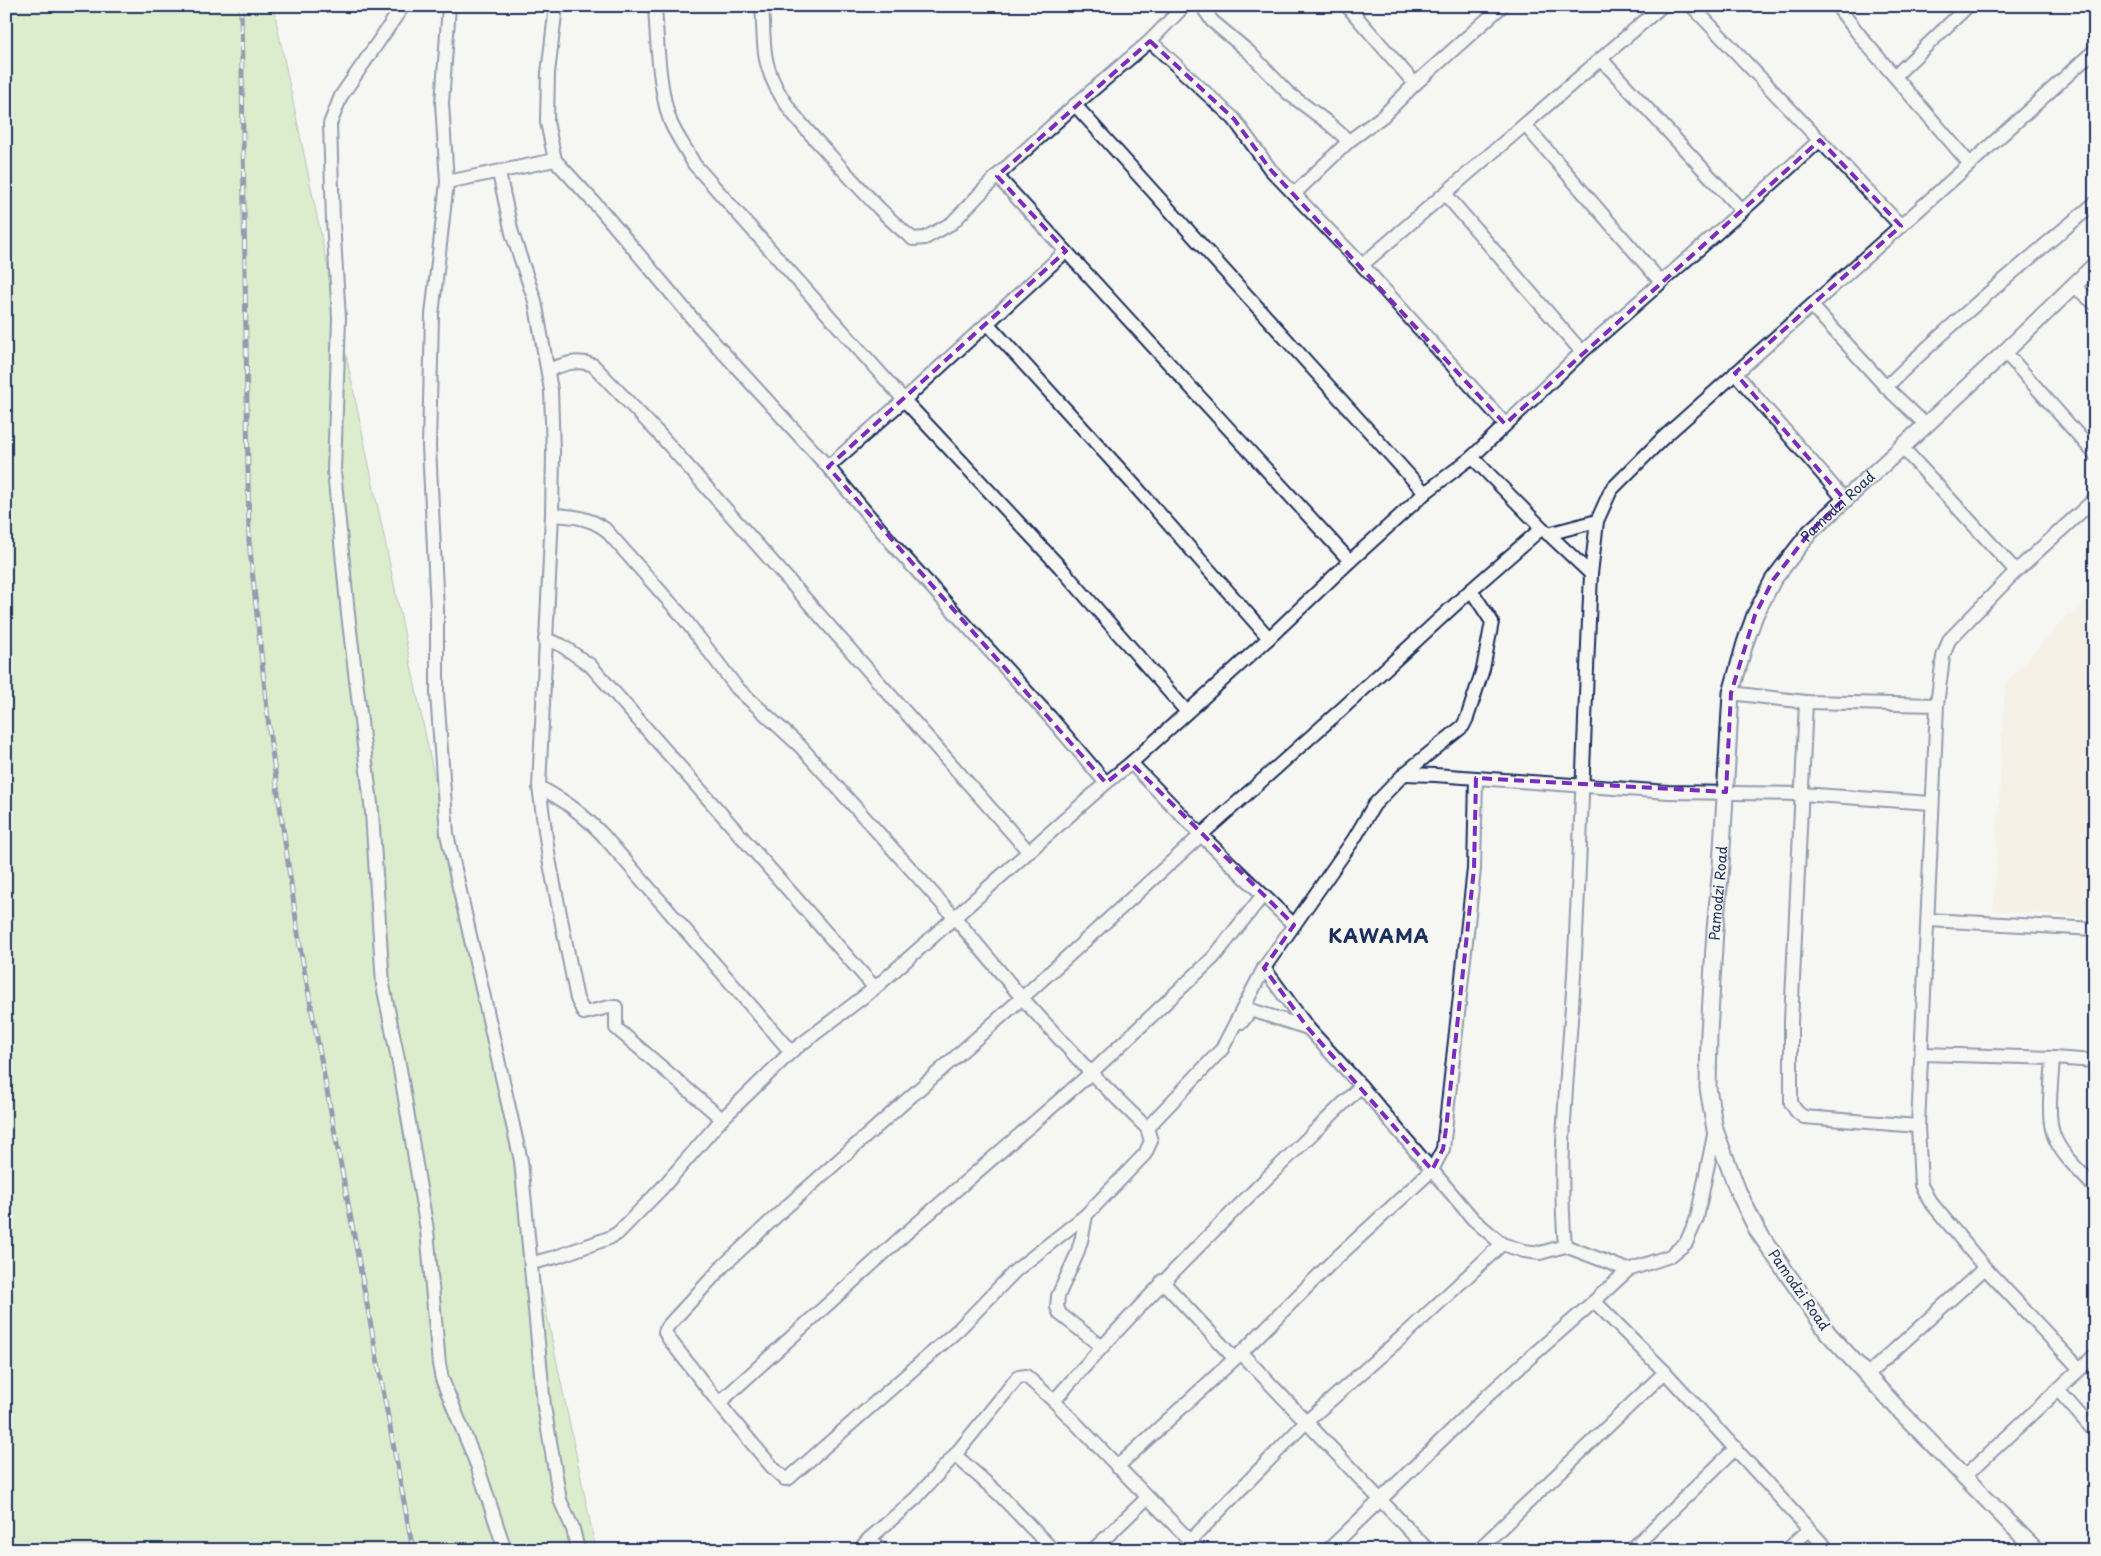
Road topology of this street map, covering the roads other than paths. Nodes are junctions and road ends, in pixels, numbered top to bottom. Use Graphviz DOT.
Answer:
graph roads {
  1 [pos="403,6"];
  2 [pos="449,6"];
  3 [pos="556,6"];
  4 [pos="655,6"];
  5 [pos="762,6"];
  6 [pos="1184,6"];
  7 [pos="1202,6"];
  8 [pos="1347,6"];
  9 [pos="1662,6"];
  10 [pos="1692,6"];
  11 [pos="1837,6"];
  12 [pos="1968,6"];
  13 [pos="1495,8"];
  14 [pos="1150,41"];
  15 [pos="2095,50"];
  16 [pos="1601,59"];
  17 [pos="1895,76"];
  18 [pos="1415,84"];
  19 [pos="1075,105"];
  20 [pos="1524,125"];
  21 [pos="1820,140"];
  22 [pos="1349,141"];
  23 [pos="555,160"];
  24 [pos="1970,164"];
  25 [pos="499,173"];
  26 [pos="997,176"];
  27 [pos="447,182"];
  28 [pos="1294,194"];
  29 [pos="1446,195"];
  30 [pos="2095,203"];
  31 [pos="1742,211"];
  32 [pos="1901,226"];
  33 [pos="1066,251"];
  34 [pos="2095,265"];
  35 [pos="1362,266"];
  36 [pos="1661,282"];
  37 [pos="2074,286"];
  38 [pos="2095,304"];
  39 [pos="1812,306"];
  40 [pos="988,324"];
  41 [pos="1582,352"];
  42 [pos="2005,352"];
  43 [pos="548,370"];
  44 [pos="1736,373"];
  45 [pos="1886,387"];
  46 [pos="904,400"];
  47 [pos="1505,424"];
  48 [pos="1926,424"];
  49 [pos="1901,446"];
  50 [pos="2095,454"];
  51 [pos="1472,457"];
  52 [pos="828,467"];
  53 [pos="1425,493"];
  54 [pos="1844,499"];
  55 [pos="2095,499"];
  56 [pos="552,515"];
  57 [pos="1597,521"];
  58 [pos="1546,531"];
  59 [pos="1350,561"];
  60 [pos="2016,571"];
  61 [pos="1591,574"];
  62 [pos="1471,590"];
  63 [pos="1269,638"];
  64 [pos="545,639"];
  65 [pos="1731,693"];
  66 [pos="1806,702"];
  67 [pos="1936,706"];
  68 [pos="1187,712"];
  69 [pos="1430,752"];
  70 [pos="1131,763"];
  71 [pos="1404,774"];
  72 [pos="1436,775"];
  73 [pos="1476,778"];
  74 [pos="1106,783"];
  75 [pos="1581,784"];
  76 [pos="539,787"];
  77 [pos="1726,792"];
  78 [pos="1801,794"];
  79 [pos="1931,804"];
  80 [pos="1201,835"];
  81 [pos="1029,852"];
  82 [pos="1263,895"];
  83 [pos="954,918"];
  84 [pos="1928,920"];
  85 [pos="1294,925"];
  86 [pos="2095,929"];
  87 [pos="1264,968"];
  88 [pos="875,988"];
  89 [pos="1022,998"];
  90 [pos="1308,1028"];
  91 [pos="1222,1049"];
  92 [pos="791,1052"];
  93 [pos="1922,1054"];
  94 [pos="2053,1058"];
  95 [pos="2095,1061"];
  96 [pos="1091,1073"];
  97 [pos="1361,1086"];
  98 [pos="722,1119"];
  99 [pos="1918,1126"];
  100 [pos="1147,1128"];
  101 [pos="1715,1130"];
  102 [pos="1432,1170"];
  103 [pos="2095,1188"];
  104 [pos="1086,1215"];
  105 [pos="1502,1244"];
  106 [pos="1565,1246"];
  107 [pos="532,1263"];
  108 [pos="1985,1268"];
  109 [pos="1628,1270"];
  110 [pos="1162,1282"];
  111 [pos="1595,1302"];
  112 [pos="1101,1346"];
  113 [pos="2095,1355"];
  114 [pos="1237,1356"];
  115 [pos="2079,1368"];
  116 [pos="1665,1372"];
  117 [pos="1867,1375"];
  118 [pos="2058,1390"];
  119 [pos="1054,1401"];
  120 [pos="719,1404"];
  121 [pos="1306,1422"];
  122 [pos="2095,1432"];
  123 [pos="1736,1448"];
  124 [pos="955,1455"];
  125 [pos="1117,1467"];
  126 [pos="1964,1477"];
  127 [pos="1147,1498"];
  128 [pos="1381,1500"];
  129 [pos="1809,1530"];
  130 [pos="869,1539"];
  131 [pos="1195,1545"];
  132 [pos="505,1550"];
  133 [pos="578,1550"];
  134 [pos="858,1550"];
  135 [pos="882,1550"];
  136 [pos="1053,1550"];
  137 [pos="1092,1550"];
  138 [pos="1328,1550"];
  139 [pos="1428,1550"];
  140 [pos="1478,1550"];
  141 [pos="1630,1550"];
  142 [pos="1787,1550"];
  143 [pos="1828,1550"];
  144 [pos="2036,1550"];
  1 -- 132 [label="street"];
  2 -- 27 [label="street"];
  3 -- 23 [label="street"];
  4 -- 46 [label="street"];
  5 -- 26 [label="street"];
  6 -- 14 [label="street"];
  7 -- 22 [label="street"];
  8 -- 18 [label="street"];
  9 -- 16 [label="street"];
  10 -- 21 [label="street"];
  11 -- 17 [label="street"];
  12 -- 17 [label="street"];
  13 -- 18 [label="street"];
  14 -- 19 [label="street"];
  14 -- 28 [label="street"];
  15 -- 24 [label="street"];
  16 -- 20 [label="street"];
  16 -- 31 [label="street"];
  17 -- 24 [label="street"];
  18 -- 22 [label="street"];
  19 -- 26 [label="street"];
  19 -- 53 [label="street"];
  20 -- 29 [label="street"];
  20 -- 36 [label="street"];
  21 -- 31 [label="street"];
  21 -- 32 [label="street"];
  22 -- 28 [label="street"];
  23 -- 25 [label="street"];
  23 -- 52 [label="street"];
  24 -- 32 [label="street"];
  25 -- 27 [label="street"];
  25 -- 43 [label="street"];
  26 -- 33 [label="street"];
  27 -- 107 [label="street"];
  28 -- 35 [label="street"];
  29 -- 35 [label="street"];
  29 -- 41 [label="street"];
  30 -- 45 [label="street"];
  31 -- 36 [label="street"];
  32 -- 39 [label="street"];
  33 -- 40 [label="street"];
  33 -- 59 [label="street"];
  34 -- 37 [label="street, Pamodzi Road"];
  35 -- 47 [label="street"];
  36 -- 41 [label="street"];
  37 -- 38 [label="street"];
  37 -- 42 [label="street, Pamodzi Road"];
  39 -- 44 [label="street"];
  39 -- 45 [label="street"];
  40 -- 46 [label="street"];
  40 -- 63 [label="street"];
  41 -- 47 [label="street"];
  42 -- 48 [label="street, Pamodzi Road"];
  42 -- 50 [label="street"];
  43 -- 56 [label="street"];
  43 -- 81 [label="street"];
  44 -- 54 [label="street"];
  44 -- 57 [label="street"];
  45 -- 48 [label="street"];
  46 -- 52 [label="street"];
  46 -- 68 [label="street"];
  47 -- 51 [label="street"];
  48 -- 49 [label="street, Pamodzi Road"];
  49 -- 54 [label="street, Pamodzi Road"];
  49 -- 60 [label="street"];
  51 -- 53 [label="street"];
  51 -- 58 [label="street"];
  52 -- 74 [label="street"];
  53 -- 59 [label="street"];
  54 -- 65 [label="street, Pamodzi Road"];
  55 -- 60 [label="street"];
  56 -- 64 [label="street"];
  56 -- 83 [label="street"];
  57 -- 58 [label="street"];
  57 -- 61 [label="street"];
  58 -- 61 [label="street"];
  58 -- 62 [label="street"];
  59 -- 63 [label="street"];
  60 -- 67 [label="street"];
  61 -- 75 [label="street"];
  62 -- 69 [label="street"];
  62 -- 80 [label="street"];
  63 -- 68 [label="street"];
  64 -- 76 [label="street"];
  64 -- 88 [label="street"];
  65 -- 66 [label="street"];
  65 -- 77 [label="street, Pamodzi Road"];
  66 -- 67 [label="street"];
  66 -- 78 [label="street"];
  67 -- 79 [label="street"];
  68 -- 70 [label="street"];
  69 -- 71 [label="street"];
  69 -- 72 [label="street"];
  70 -- 74 [label="street"];
  70 -- 80 [label="street"];
  71 -- 72 [label="street"];
  71 -- 85 [label="street"];
  72 -- 73 [label="street"];
  73 -- 75 [label="street"];
  73 -- 102 [label="street"];
  74 -- 81 [label="street"];
  75 -- 77 [label="street"];
  75 -- 106 [label="street"];
  76 -- 92 [label="street"];
  76 -- 98 [label="street"];
  77 -- 78 [label="street"];
  77 -- 101 [label="street, Pamodzi Road"];
  78 -- 79 [label="street"];
  78 -- 99 [label="street"];
  79 -- 84 [label="street"];
  80 -- 82 [label="street"];
  80 -- 89 [label="street"];
  81 -- 83 [label="street"];
  82 -- 85 [label="street"];
  82 -- 96 [label="street"];
  83 -- 88 [label="street"];
  83 -- 89 [label="street"];
  84 -- 86 [label="street"];
  84 -- 93 [label="street"];
  85 -- 87 [label="street"];
  87 -- 90 [label="street"];
  87 -- 91 [label="street"];
  88 -- 92 [label="street"];
  89 -- 96 [label="street"];
  89 -- 120 [label="street"];
  90 -- 91 [label="street"];
  90 -- 97 [label="street"];
  91 -- 100 [label="street"];
  92 -- 98 [label="street"];
  93 -- 94 [label="street"];
  93 -- 99 [label="street"];
  94 -- 95 [label="street"];
  94 -- 103 [label="street"];
  96 -- 100 [label="street"];
  96 -- 120 [label="street"];
  97 -- 102 [label="street"];
  97 -- 110 [label="street"];
  98 -- 107 [label="street"];
  99 -- 108 [label="street"];
  100 -- 104 [label="street"];
  101 -- 109 [label="street"];
  101 -- 117 [label="street, Pamodzi Road"];
  102 -- 105 [label="street"];
  102 -- 114 [label="street"];
  104 -- 112 [label="street"];
  104 -- 120 [label="street"];
  105 -- 106 [label="street"];
  105 -- 121 [label="street"];
  106 -- 109 [label="street"];
  107 -- 133 [label="street"];
  108 -- 115 [label="street"];
  108 -- 117 [label="street"];
  109 -- 111 [label="street"];
  110 -- 112 [label="street"];
  110 -- 114 [label="street"];
  111 -- 116 [label="street"];
  111 -- 128 [label="street"];
  112 -- 119 [label="street"];
  113 -- 115 [label="street"];
  114 -- 121 [label="street"];
  114 -- 125 [label="street"];
  115 -- 118 [label="street"];
  116 -- 123 [label="street"];
  116 -- 140 [label="street"];
  117 -- 126 [label="street, Pamodzi Road"];
  118 -- 122 [label="street"];
  118 -- 126 [label="street"];
  119 -- 124 [label="street"];
  119 -- 125 [label="street"];
  121 -- 128 [label="street"];
  121 -- 131 [label="street"];
  123 -- 129 [label="street"];
  123 -- 141 [label="street"];
  124 -- 130 [label="street"];
  124 -- 136 [label="street"];
  125 -- 127 [label="street"];
  126 -- 144 [label="street, Pamodzi Road"];
  127 -- 131 [label="street"];
  127 -- 137 [label="street"];
  128 -- 138 [label="street"];
  128 -- 139 [label="street"];
  129 -- 142 [label="street"];
  129 -- 143 [label="street"];
  130 -- 134 [label="street"];
  130 -- 135 [label="street"];
}
